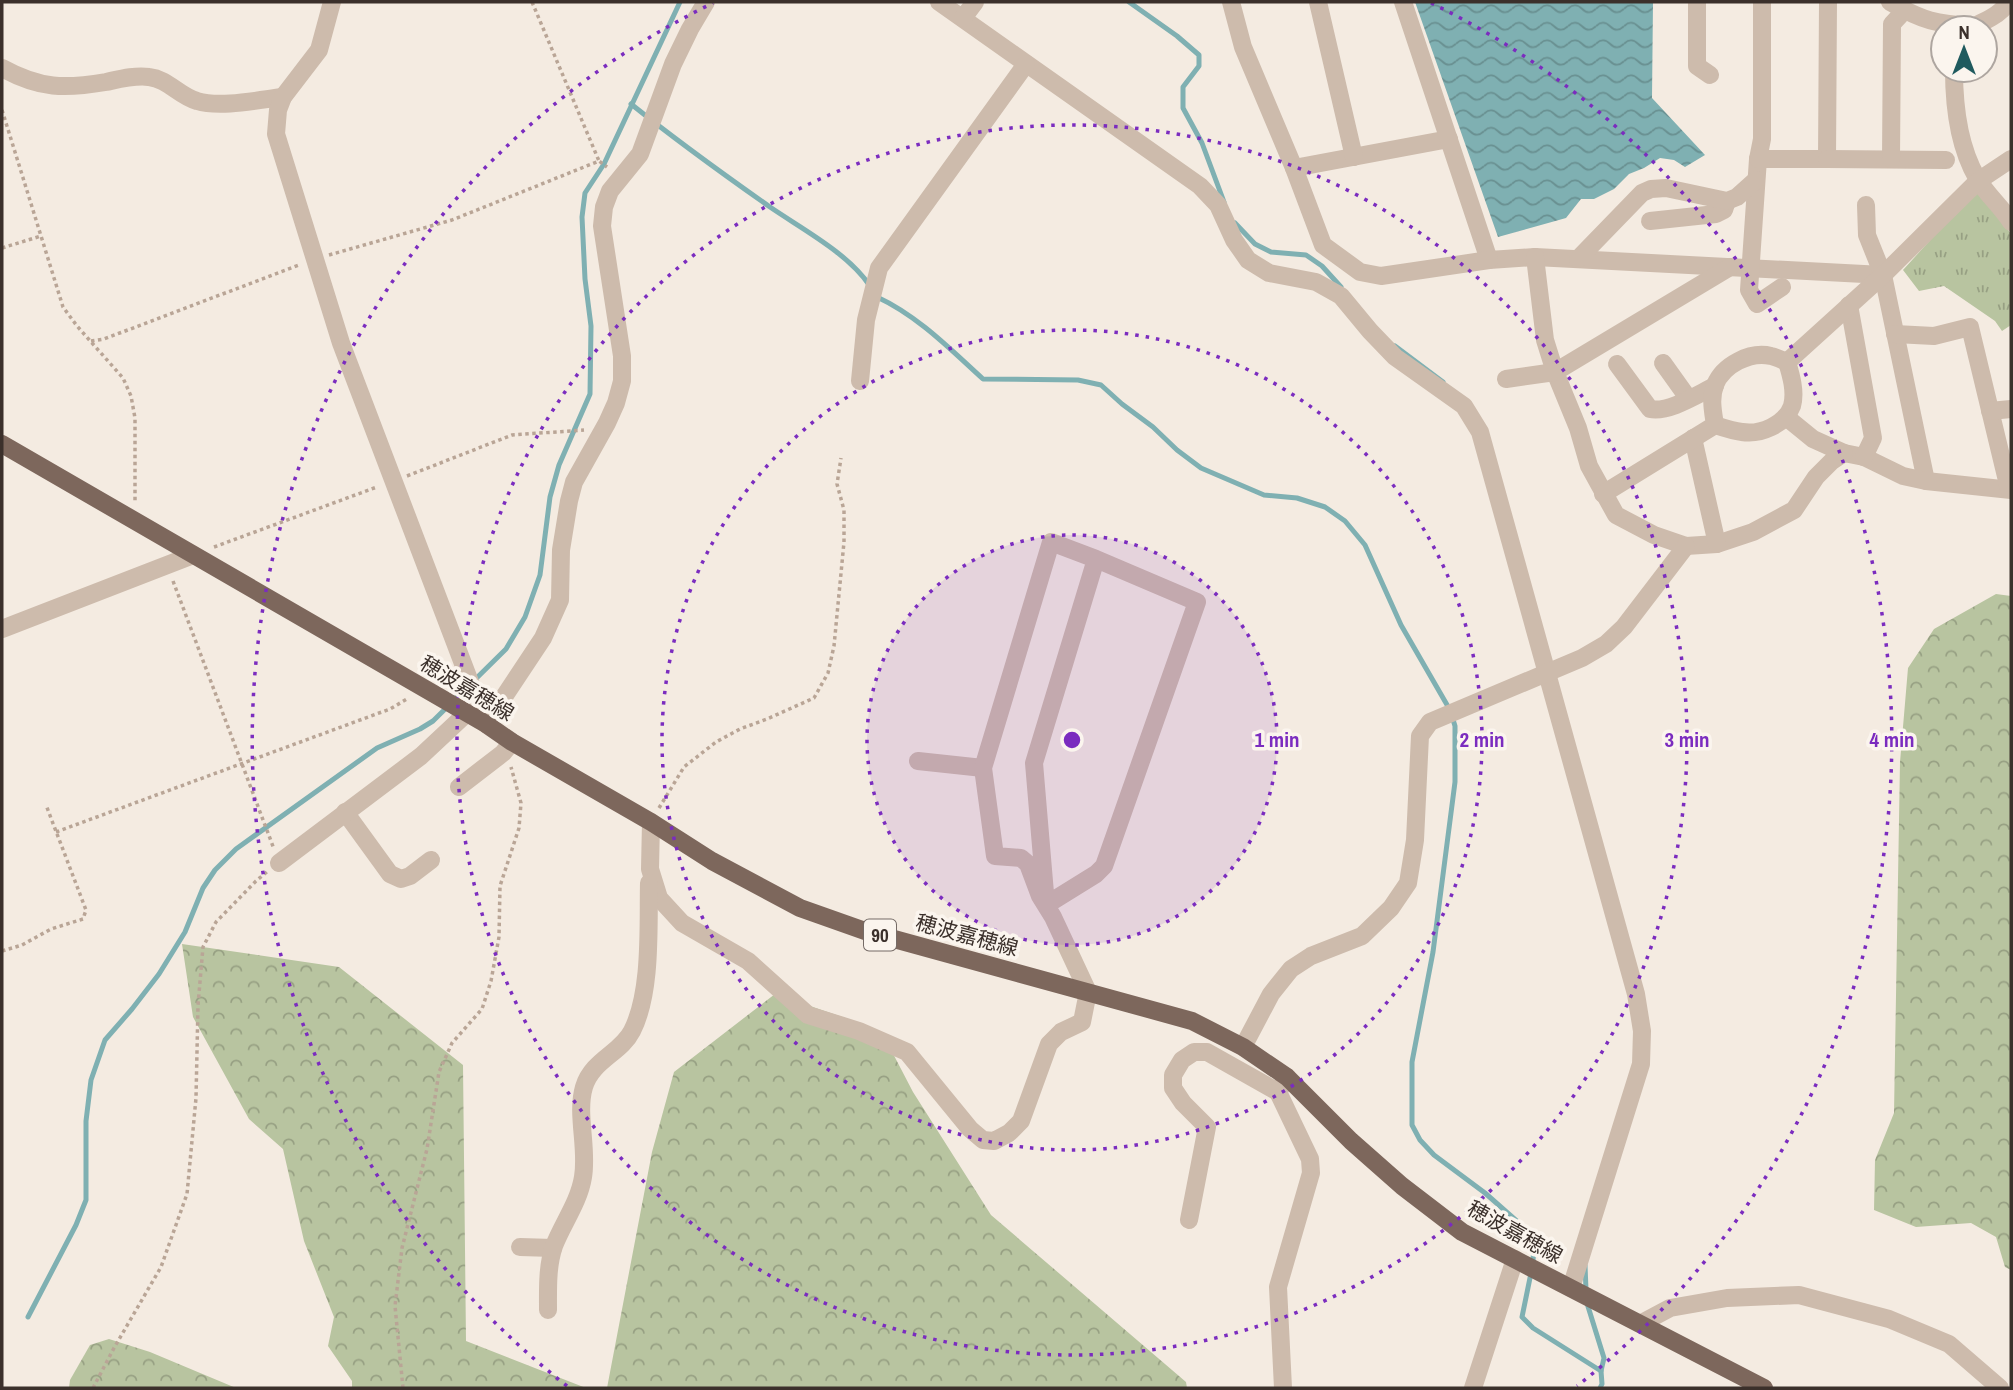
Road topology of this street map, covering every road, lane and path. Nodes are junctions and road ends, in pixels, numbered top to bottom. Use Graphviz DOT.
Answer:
graph roads {
  1 [pos="332,2"];
  2 [pos="532,2"];
  3 [pos="706,2"];
  4 [pos="939,2"];
  5 [pos="975,2"];
  6 [pos="1231,2"];
  7 [pos="1318,2"];
  8 [pos="1403,2"];
  9 [pos="1698,2"];
  10 [pos="1762,2"];
  11 [pos="1828,2"];
  12 [pos="1898,6"];
  13 [pos="963,18"];
  14 [pos="1929,22"];
  15 [pos="1026,64"];
  16 [pos="2,68"];
  17 [pos="1710,75"];
  18 [pos="1954,84"];
  19 [pos="283,97"];
  20 [pos="2,110"];
  21 [pos="1448,139"];
  22 [pos="1354,157"];
  23 [pos="1758,159"];
  24 [pos="1827,159"];
  25 [pos="1891,159"];
  26 [pos="2011,159"];
  27 [pos="1945,160"];
  28 [pos="599,161"];
  29 [pos="1294,168"];
  30 [pos="621,178"];
  31 [pos="1756,180"];
  32 [pos="1978,181"];
  33 [pos="1727,201"];
  34 [pos="1866,205"];
  35 [pos="1650,221"];
  36 [pos="2011,222"];
  37 [pos="41,236"];
  38 [pos="2,248"];
  39 [pos="1535,257"];
  40 [pos="314,259"];
  41 [pos="1578,259"];
  42 [pos="1489,260"];
  43 [pos="1730,267"];
  44 [pos="1750,268"];
  45 [pos="1883,275"];
  46 [pos="1782,287"];
  47 [pos="1849,305"];
  48 [pos="1895,334"];
  49 [pos="91,341"];
  50 [pos="1787,362"];
  51 [pos="1663,363"];
  52 [pos="1617,364"];
  53 [pos="1555,372"];
  54 [pos="1506,379"];
  55 [pos="860,381"];
  56 [pos="1715,386"];
  57 [pos="1688,398"];
  58 [pos="2011,409"];
  59 [pos="1990,411"];
  60 [pos="1786,417"];
  61 [pos="1715,425"];
  62 [pos="1693,439"];
  63 [pos="2,444"];
  64 [pos="1844,453"];
  65 [pos="841,457"];
  66 [pos="1864,457"];
  67 [pos="1926,481"];
  68 [pos="2010,490"];
  69 [pos="1603,494"];
  70 [pos="135,522"];
  71 [pos="1717,544"];
  72 [pos="1686,546"];
  73 [pos="192,555"];
  74 [pos="1096,559"];
  75 [pos="167,566"];
  76 [pos="2,629"];
  77 [pos="1547,673"];
  78 [pos="419,685"];
  79 [pos="467,713"];
  80 [pos="486,724"];
  81 [pos="508,748"];
  82 [pos="918,761"];
  83 [pos="242,765"];
  84 [pos="984,768"];
  85 [pos="459,787"];
  86 [pos="46,805"];
  87 [pos="345,812"];
  88 [pos="651,822"];
  89 [pos="56,832"];
  90 [pos="431,860"];
  91 [pos="279,863"];
  92 [pos="650,869"];
  93 [pos="1046,905"];
  94 [pos="2,951"];
  95 [pos="1088,992"];
  96 [pos="1243,1047"];
  97 [pos="1282,1084"];
  98 [pos="1189,1220"];
  99 [pos="520,1247"];
  100 [pos="554,1248"];
  101 [pos="1515,1259"];
  102 [pos="1571,1288"];
  103 [pos="548,1310"];
  104 [pos="1640,1324"];
  105 [pos="93,1388"];
  106 [pos="403,1388"];
  107 [pos="1283,1388"];
  108 [pos="1473,1388"];
  109 [pos="1763,1388"];
  110 [pos="2000,1388"];
  1 -- 19 [label="street"];
  2 -- 28 [label="path"];
  3 -- 30 [label="street"];
  4 -- 13 [label="street"];
  5 -- 13 [label="street"];
  6 -- 29 [label="street"];
  7 -- 22 [label="street"];
  8 -- 21 [label="street"];
  9 -- 17 [label="street"];
  10 -- 23 [label="street"];
  11 -- 24 [label="street"];
  12 -- 14 [label="street"];
  12 -- 25 [label="street"];
  13 -- 15 [label="street"];
  15 -- 55 [label="street"];
  15 -- 77 [label="street"];
  16 -- 19 [label="street"];
  18 -- 32 [label="street"];
  19 -- 40 [label="street"];
  20 -- 37 [label="path"];
  21 -- 22 [label="street"];
  21 -- 42 [label="street"];
  22 -- 29 [label="street"];
  23 -- 24 [label="street"];
  23 -- 31 [label="street"];
  24 -- 25 [label="street"];
  25 -- 27 [label="street"];
  26 -- 32 [label="street"];
  28 -- 30 [label="path"];
  28 -- 40 [label="path"];
  29 -- 42 [label="street"];
  30 -- 80 [label="street"];
  31 -- 33 [label="street"];
  31 -- 44 [label="street"];
  32 -- 36 [label="street"];
  32 -- 45 [label="street"];
  33 -- 35 [label="street"];
  33 -- 41 [label="street"];
  34 -- 45 [label="street"];
  37 -- 38 [label="path"];
  37 -- 49 [label="path"];
  39 -- 41 [label="street"];
  39 -- 42 [label="street"];
  39 -- 53 [label="street"];
  40 -- 49 [label="path"];
  40 -- 80 [label="street"];
  41 -- 43 [label="street"];
  43 -- 44 [label="street"];
  43 -- 53 [label="street"];
  44 -- 45 [label="street"];
  44 -- 46 [label="street"];
  45 -- 47 [label="street"];
  45 -- 48 [label="street"];
  47 -- 50 [label="street"];
  47 -- 66 [label="street"];
  48 -- 59 [label="street"];
  48 -- 67 [label="street"];
  49 -- 70 [label="path"];
  50 -- 56 [label="street"];
  50 -- 60 [label="street"];
  51 -- 57 [label="street"];
  52 -- 57 [label="street"];
  53 -- 54 [label="street"];
  53 -- 69 [label="street"];
  56 -- 57 [label="street"];
  56 -- 61 [label="street"];
  58 -- 59 [label="street"];
  59 -- 68 [label="street"];
  60 -- 61 [label="street"];
  60 -- 64 [label="street"];
  61 -- 62 [label="street"];
  62 -- 69 [label="street"];
  62 -- 71 [label="street"];
  63 -- 70 [label="main road, 穂波嘉穂線 / 90"];
  64 -- 66 [label="street"];
  64 -- 71 [label="street"];
  65 -- 88 [label="path"];
  66 -- 67 [label="street"];
  67 -- 68 [label="street"];
  69 -- 72 [label="street"];
  70 -- 73 [label="main road, 穂波嘉穂線 / 90"];
  71 -- 72 [label="street"];
  72 -- 77 [label="street"];
  73 -- 75 [label="street"];
  73 -- 78 [label="main road, 穂波嘉穂線 / 90"];
  74 -- 84 [label="street"];
  74 -- 93 [label="street"];
  74 -- 93 [label="street"];
  75 -- 76 [label="street"];
  75 -- 83 [label="path"];
  77 -- 96 [label="street"];
  77 -- 102 [label="street"];
  78 -- 79 [label="main road, 穂波嘉穂線 / 90"];
  78 -- 83 [label="path"];
  79 -- 80 [label="main road, 穂波嘉穂線 / 90"];
  79 -- 87 [label="street"];
  80 -- 81 [label="main road, 穂波嘉穂線 / 90"];
  81 -- 85 [label="street"];
  81 -- 88 [label="main road, 穂波嘉穂線 / 90"];
  81 -- 106 [label="path"];
  82 -- 84 [label="street"];
  83 -- 89 [label="path"];
  83 -- 91 [label="path"];
  84 -- 93 [label="street"];
  86 -- 89 [label="path"];
  87 -- 90 [label="street"];
  87 -- 91 [label="street"];
  88 -- 92 [label="street"];
  88 -- 95 [label="main road, 穂波嘉穂線 / 90"];
  89 -- 94 [label="path"];
  91 -- 105 [label="path"];
  92 -- 95 [label="street"];
  92 -- 100 [label="street"];
  93 -- 95 [label="street"];
  95 -- 96 [label="main road, 穂波嘉穂線 / 90"];
  96 -- 97 [label="main road, 穂波嘉穂線 / 90"];
  97 -- 98 [label="street"];
  97 -- 101 [label="main road, 穂波嘉穂線 / 90"];
  97 -- 107 [label="street"];
  99 -- 100 [label="street"];
  100 -- 103 [label="street"];
  101 -- 102 [label="main road, 穂波嘉穂線 / 90"];
  101 -- 108 [label="street"];
  102 -- 104 [label="main road, 穂波嘉穂線 / 90"];
  104 -- 109 [label="main road, 穂波嘉穂線 / 90"];
  104 -- 110 [label="street"];
}
